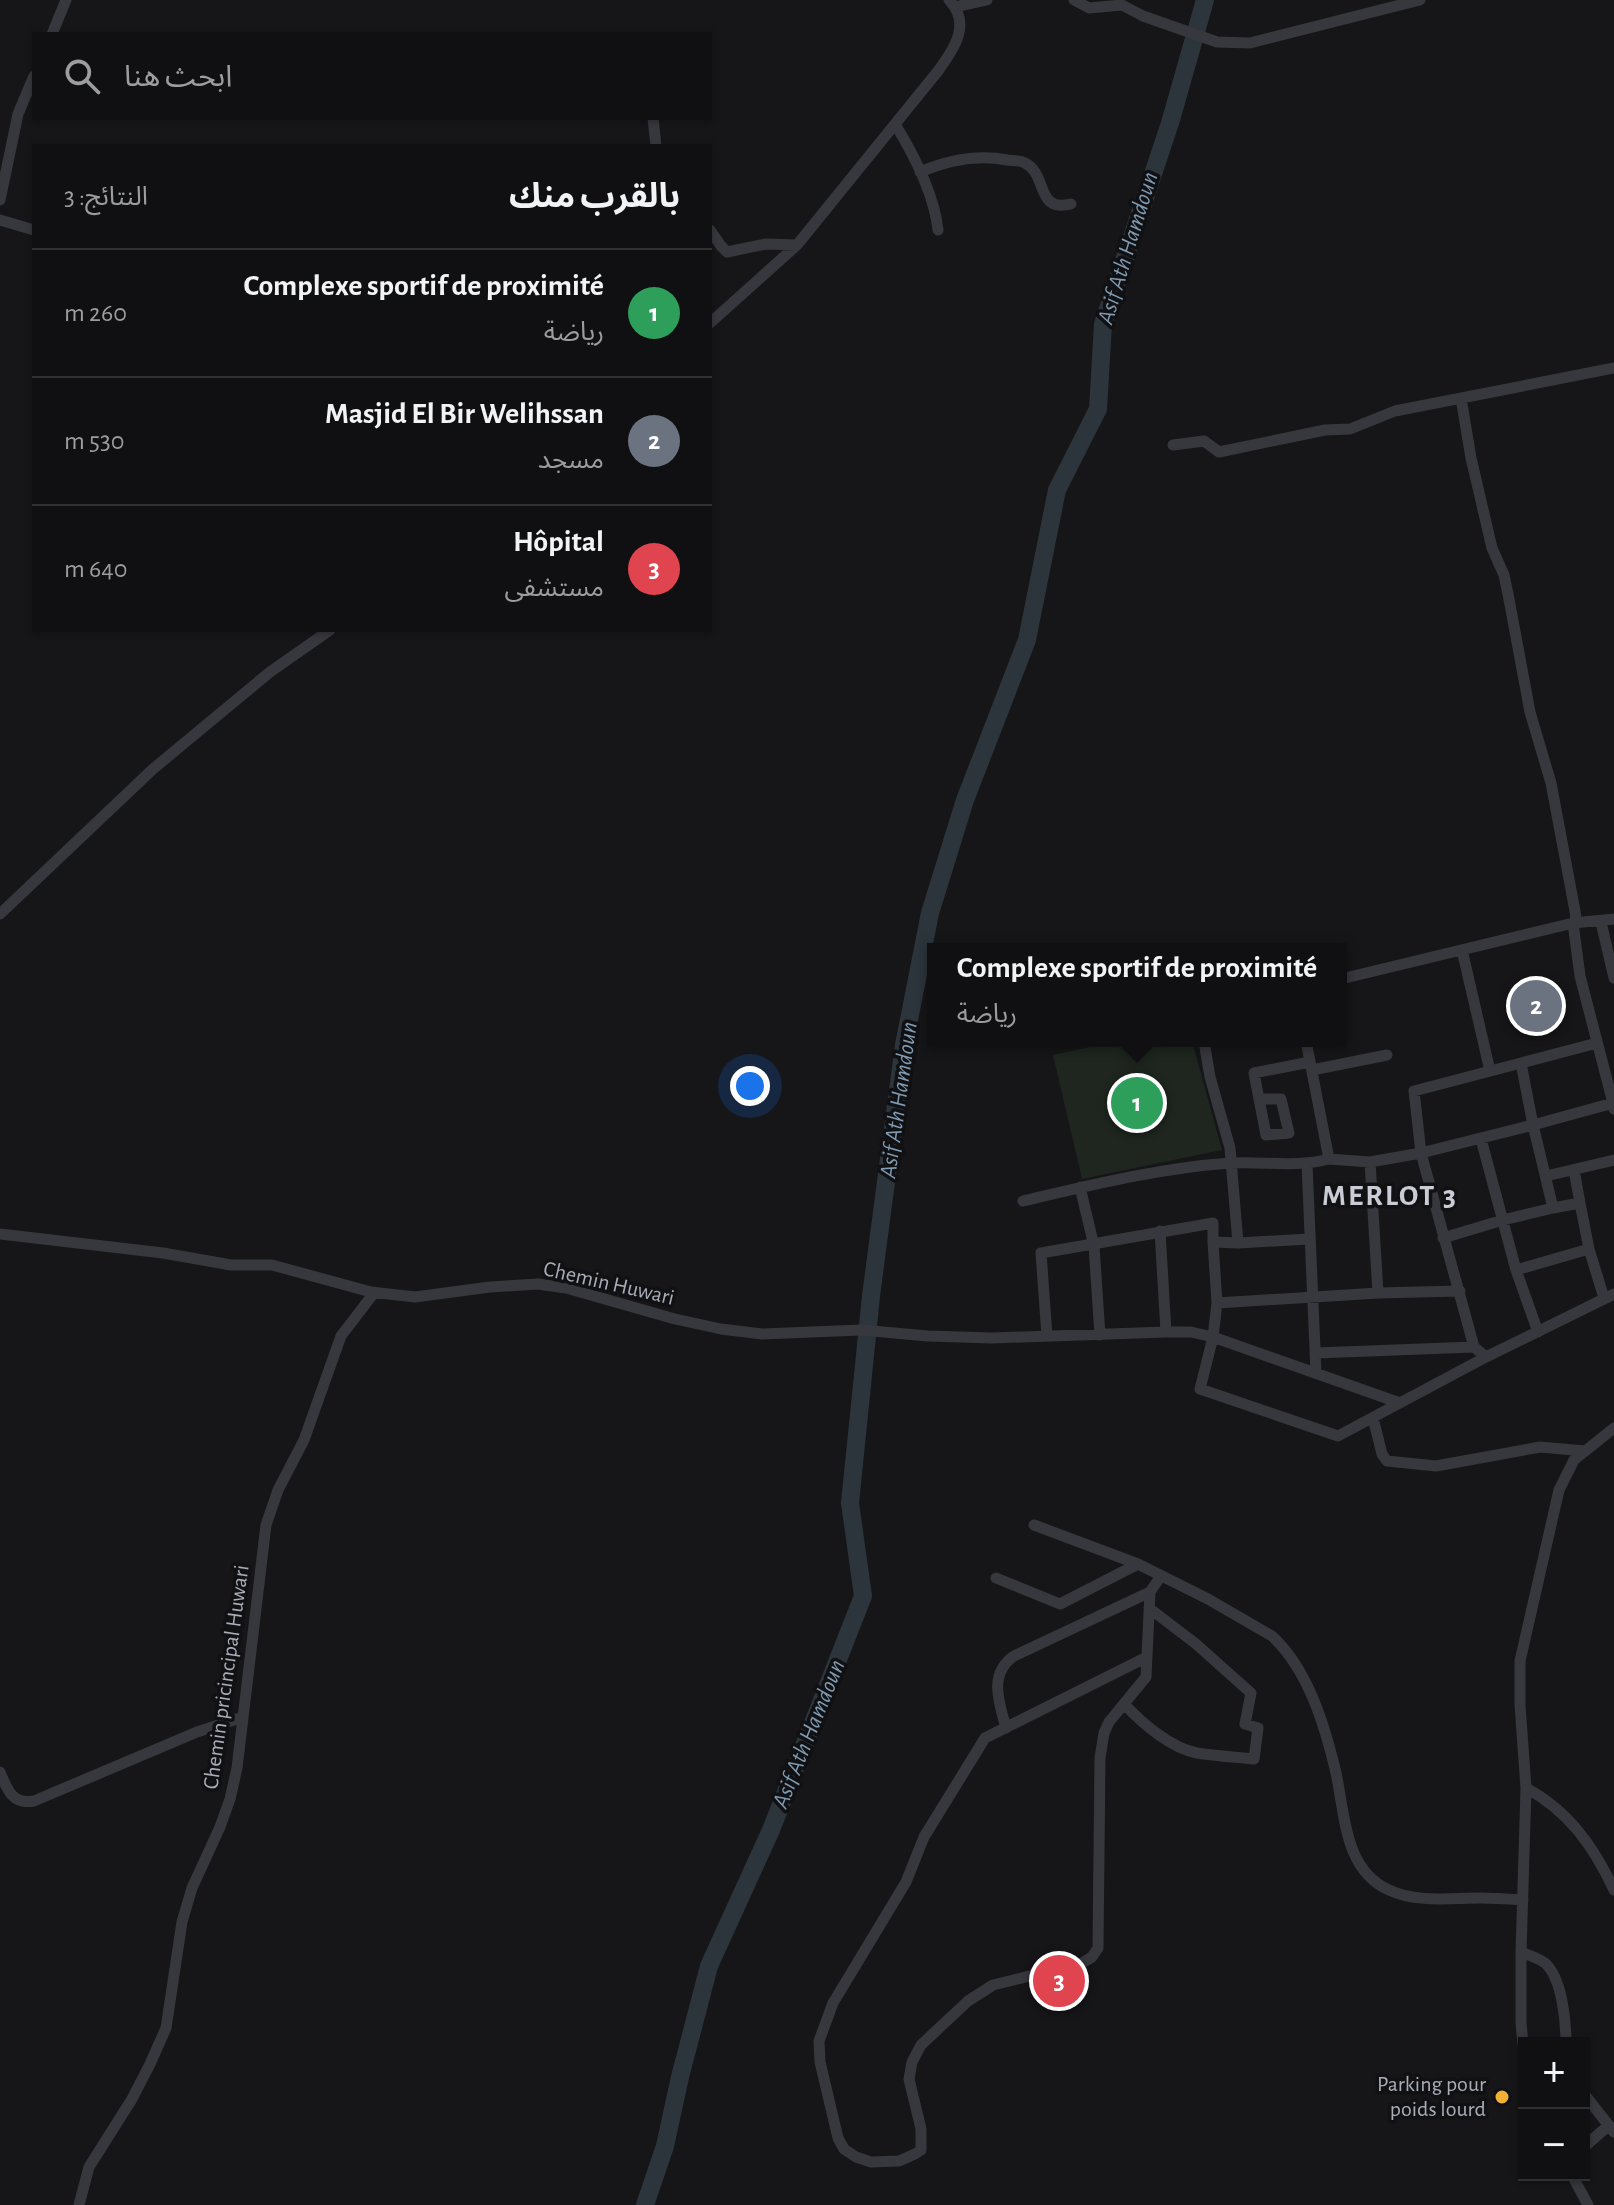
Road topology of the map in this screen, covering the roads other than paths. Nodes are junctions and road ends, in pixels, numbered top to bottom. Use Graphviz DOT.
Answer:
graph roads {
  1 [pos="66,0"];
  2 [pos="987,0"];
  3 [pos="1074,0"];
  4 [pos="1420,0"];
  5 [pos="952,3"];
  6 [pos="53,32"];
  7 [pos="32,81"];
  8 [pos="653,120"];
  9 [pos="895,124"];
  10 [pos="656,144"];
  11 [pos="920,172"];
  12 [pos="0,200"];
  13 [pos="1071,204"];
  14 [pos="0,220"];
  15 [pos="32,229"];
  16 [pos="938,230"];
  17 [pos="712,233"];
  18 [pos="797,245"];
  19 [pos="712,321"];
  20 [pos="1614,368"];
  21 [pos="1461,398"];
  22 [pos="1173,445"];
  23 [pos="327,632"];
  24 [pos="0,914"];
  25 [pos="1614,919"];
  26 [pos="1601,922"];
  27 [pos="1573,923"];
  28 [pos="1462,950"];
  29 [pos="1347,978"];
  30 [pos="1614,978"];
  31 [pos="1597,1043"];
  32 [pos="1205,1047"];
  33 [pos="1307,1047"];
  34 [pos="1387,1055"];
  35 [pos="1521,1063"];
  36 [pos="1311,1066"];
  37 [pos="1490,1071"];
  38 [pos="1259,1099"];
  39 [pos="1614,1106"];
  40 [pos="1533,1125"];
  41 [pos="1481,1139"];
  42 [pos="1421,1153"];
  43 [pos="1329,1159"];
  44 [pos="1614,1160"];
  45 [pos="1370,1162"];
  46 [pos="1232,1163"];
  47 [pos="1307,1164"];
  48 [pos="1574,1170"];
  49 [pos="1546,1176"];
  50 [pos="1080,1187"];
  51 [pos="1023,1201"];
  52 [pos="1580,1203"];
  53 [pos="1553,1208"];
  54 [pos="1503,1220"];
  55 [pos="1160,1231"];
  56 [pos="0,1234"];
  57 [pos="1443,1238"];
  58 [pos="1309,1239"];
  59 [pos="1213,1242"];
  60 [pos="1238,1243"];
  61 [pos="1094,1246"];
  62 [pos="1589,1249"];
  63 [pos="1516,1270"];
  64 [pos="1460,1291"];
  65 [pos="374,1293"];
  66 [pos="1378,1293"];
  67 [pos="1609,1296"];
  68 [pos="1314,1297"];
  69 [pos="1217,1303"];
  70 [pos="1166,1332"];
  71 [pos="1538,1332"];
  72 [pos="1100,1335"];
  73 [pos="1047,1336"];
  74 [pos="1213,1337"];
  75 [pos="1474,1347"];
  76 [pos="1316,1353"];
  77 [pos="1486,1357"];
  78 [pos="1316,1373"];
  79 [pos="1400,1403"];
  80 [pos="1373,1418"];
  81 [pos="1614,1428"];
  82 [pos="1585,1451"];
  83 [pos="1034,1525"];
  84 [pos="1138,1564"];
  85 [pos="1161,1576"];
  86 [pos="996,1578"];
  87 [pos="1150,1592"];
  88 [pos="1149,1608"];
  89 [pos="1147,1657"];
  90 [pos="1125,1705"];
  91 [pos="243,1717"];
  92 [pos="1006,1728"];
  93 [pos="0,1772"];
  94 [pos="1526,1788"];
  95 [pos="1614,1890"];
  96 [pos="1523,1900"];
  97 [pos="1521,1952"];
  98 [pos="1522,2037"];
  99 [pos="1566,2037"];
  100 [pos="1590,2102"];
  101 [pos="1611,2129"];
  102 [pos="1590,2143"];
  103 [pos="1575,2181"];
  104 [pos="79,2205"];
  105 [pos="1588,2205"];
  1 -- 6 [label="street"];
  2 -- 5 [label="street"];
  3 -- 4 [label="street"];
  5 -- 9 [label="street"];
  7 -- 12 [label="street"];
  8 -- 10 [label="street"];
  9 -- 11 [label="street"];
  9 -- 18 [label="street"];
  11 -- 13 [label="street"];
  11 -- 16 [label="street"];
  14 -- 15 [label="street"];
  17 -- 18 [label="street"];
  18 -- 19 [label="street"];
  20 -- 21 [label="street"];
  21 -- 22 [label="street"];
  21 -- 27 [label="street"];
  23 -- 24 [label="street"];
  25 -- 26 [label="street"];
  26 -- 27 [label="street"];
  26 -- 30 [label="street"];
  27 -- 28 [label="street"];
  27 -- 31 [label="street"];
  28 -- 29 [label="street"];
  28 -- 37 [label="street"];
  31 -- 35 [label="street"];
  31 -- 39 [label="street"];
  32 -- 46 [label="street"];
  33 -- 36 [label="street"];
  34 -- 36 [label="street"];
  35 -- 37 [label="street"];
  35 -- 40 [label="street"];
  36 -- 38 [label="street"];
  36 -- 43 [label="street"];
  37 -- 42 [label="street"];
  39 -- 40 [label="street"];
  40 -- 41 [label="street"];
  40 -- 49 [label="street"];
  41 -- 42 [label="street"];
  41 -- 54 [label="street"];
  42 -- 45 [label="street"];
  42 -- 57 [label="street"];
  43 -- 45 [label="street"];
  43 -- 47 [label="street"];
  44 -- 48 [label="street"];
  45 -- 66 [label="street"];
  46 -- 47 [label="street"];
  46 -- 50 [label="street"];
  46 -- 60 [label="street"];
  47 -- 58 [label="street"];
  48 -- 49 [label="street"];
  48 -- 52 [label="street"];
  49 -- 53 [label="street"];
  50 -- 51 [label="street"];
  50 -- 61 [label="street"];
  52 -- 53 [label="street"];
  52 -- 62 [label="street"];
  53 -- 54 [label="street"];
  54 -- 57 [label="street"];
  54 -- 63 [label="street"];
  55 -- 59 [label="street"];
  55 -- 61 [label="street"];
  55 -- 70 [label="street"];
  56 -- 65 [label="street, Chemin Huwari"];
  57 -- 64 [label="street"];
  58 -- 60 [label="street"];
  58 -- 68 [label="street"];
  59 -- 60 [label="street"];
  59 -- 69 [label="street"];
  61 -- 72 [label="street"];
  61 -- 73 [label="street"];
  62 -- 63 [label="street"];
  62 -- 67 [label="street"];
  63 -- 71 [label="street"];
  64 -- 66 [label="street"];
  64 -- 75 [label="street"];
  65 -- 73 [label="street, Chemin Huwari"];
  65 -- 91 [label="street, Chemin pricincipal Huwari"];
  66 -- 68 [label="street"];
  67 -- 71 [label="street"];
  68 -- 69 [label="street"];
  68 -- 76 [label="street"];
  69 -- 74 [label="street"];
  70 -- 72 [label="street, Chemin Huwari"];
  70 -- 74 [label="street, Chemin Huwari"];
  71 -- 77 [label="street"];
  72 -- 73 [label="street, Chemin Huwari"];
  74 -- 78 [label="street, Chemin Huwari"];
  74 -- 80 [label="street"];
  75 -- 76 [label="street"];
  75 -- 77 [label="street"];
  76 -- 78 [label="street"];
  77 -- 79 [label="street"];
  78 -- 79 [label="street, Chemin Huwari"];
  79 -- 80 [label="street"];
  80 -- 82 [label="street"];
  81 -- 82 [label="street"];
  82 -- 94 [label="street"];
  83 -- 84 [label="street"];
  84 -- 85 [label="street"];
  84 -- 86 [label="street"];
  85 -- 87 [label="street"];
  85 -- 96 [label="street"];
  87 -- 88 [label="street"];
  87 -- 92 [label="street"];
  88 -- 89 [label="street"];
  88 -- 90 [label="street"];
  89 -- 90 [label="street"];
  89 -- 92 [label="street"];
  90 -- 92 [label="street"];
  91 -- 93 [label="street"];
  91 -- 104 [label="street, Chemin pricincipal Huwari"];
  94 -- 95 [label="street"];
  94 -- 96 [label="street"];
  96 -- 97 [label="street"];
  97 -- 98 [label="street"];
  97 -- 99 [label="street"];
  100 -- 101 [label="street"];
  101 -- 102 [label="street"];
  103 -- 105 [label="street"];
}
